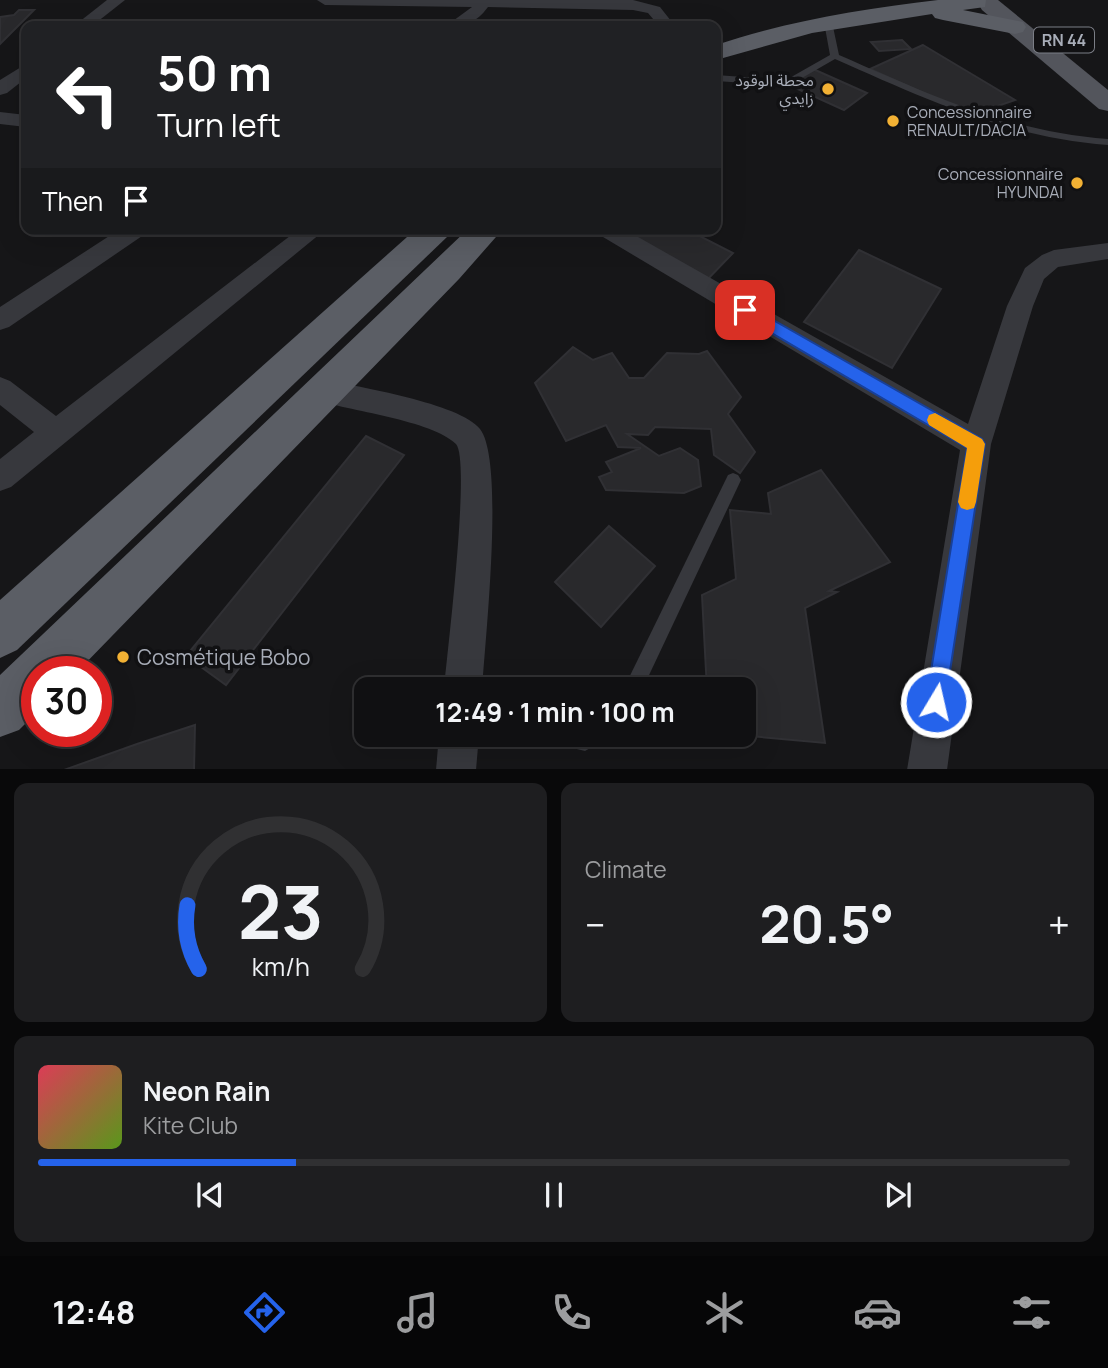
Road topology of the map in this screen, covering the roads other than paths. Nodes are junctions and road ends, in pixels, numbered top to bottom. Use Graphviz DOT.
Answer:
graph roads {
  1 [pos="117,0"];
  2 [pos="325,0"];
  3 [pos="849,0"];
  4 [pos="1017,0"];
  5 [pos="486,2"];
  6 [pos="979,2"];
  7 [pos="903,10"];
  8 [pos="89,21"];
  9 [pos="463,21"];
  10 [pos="663,21"];
  11 [pos="828,22"];
  12 [pos="1015,27"];
  13 [pos="721,32"];
  14 [pos="721,51"];
  15 [pos="835,56"];
  16 [pos="21,73"];
  17 [pos="721,78"];
  18 [pos="1108,81"];
  19 [pos="0,89"];
  20 [pos="1108,103"];
  21 [pos="0,118"];
  22 [pos="21,120"];
  23 [pos="1108,142"];
  24 [pos="128,235"];
  25 [pos="307,235"];
  26 [pos="430,235"];
  27 [pos="481,235"];
  28 [pos="616,235"];
  29 [pos="1108,251"];
  30 [pos="0,320"];
  31 [pos="0,389"];
  32 [pos="323,391"];
  33 [pos="57,433"];
  34 [pos="976,444"];
  35 [pos="0,477"];
  36 [pos="733,480"];
  37 [pos="0,633"];
  38 [pos="58,656"];
  39 [pos="468,677"];
  40 [pos="638,677"];
  41 [pos="21,691"];
  42 [pos="0,711"];
  43 [pos="458,747"];
  44 [pos="456,769"];
  45 [pos="927,769"];
  1 -- 8 [label="street"];
  2 -- 5 [label="street"];
  3 -- 13 [label="highway"];
  4 -- 6 [label="highway"];
  4 -- 18 [label="main road, RN 44"];
  5 -- 9 [label="street"];
  5 -- 10 [label="street"];
  6 -- 7 [label="highway"];
  6 -- 12 [label="main road"];
  7 -- 11 [label="highway"];
  7 -- 12 [label="highway"];
  11 -- 14 [label="highway"];
  11 -- 15 [label="lane"];
  12 -- 20 [label="main road"];
  15 -- 17 [label="lane"];
  15 -- 23 [label="lane"];
  16 -- 19 [label="street"];
  21 -- 22 [label="street"];
  24 -- 30 [label="street"];
  25 -- 33 [label="street"];
  26 -- 37 [label="highway"];
  27 -- 32 [label="highway"];
  28 -- 34 [label="street"];
  29 -- 34 [label="street"];
  31 -- 33 [label="street"];
  32 -- 38 [label="highway"];
  32 -- 39 [label="street"];
  33 -- 35 [label="street"];
  34 -- 45 [label="street"];
  36 -- 40 [label="lane"];
  41 -- 42 [label="highway"];
  43 -- 44 [label="street"];
}
